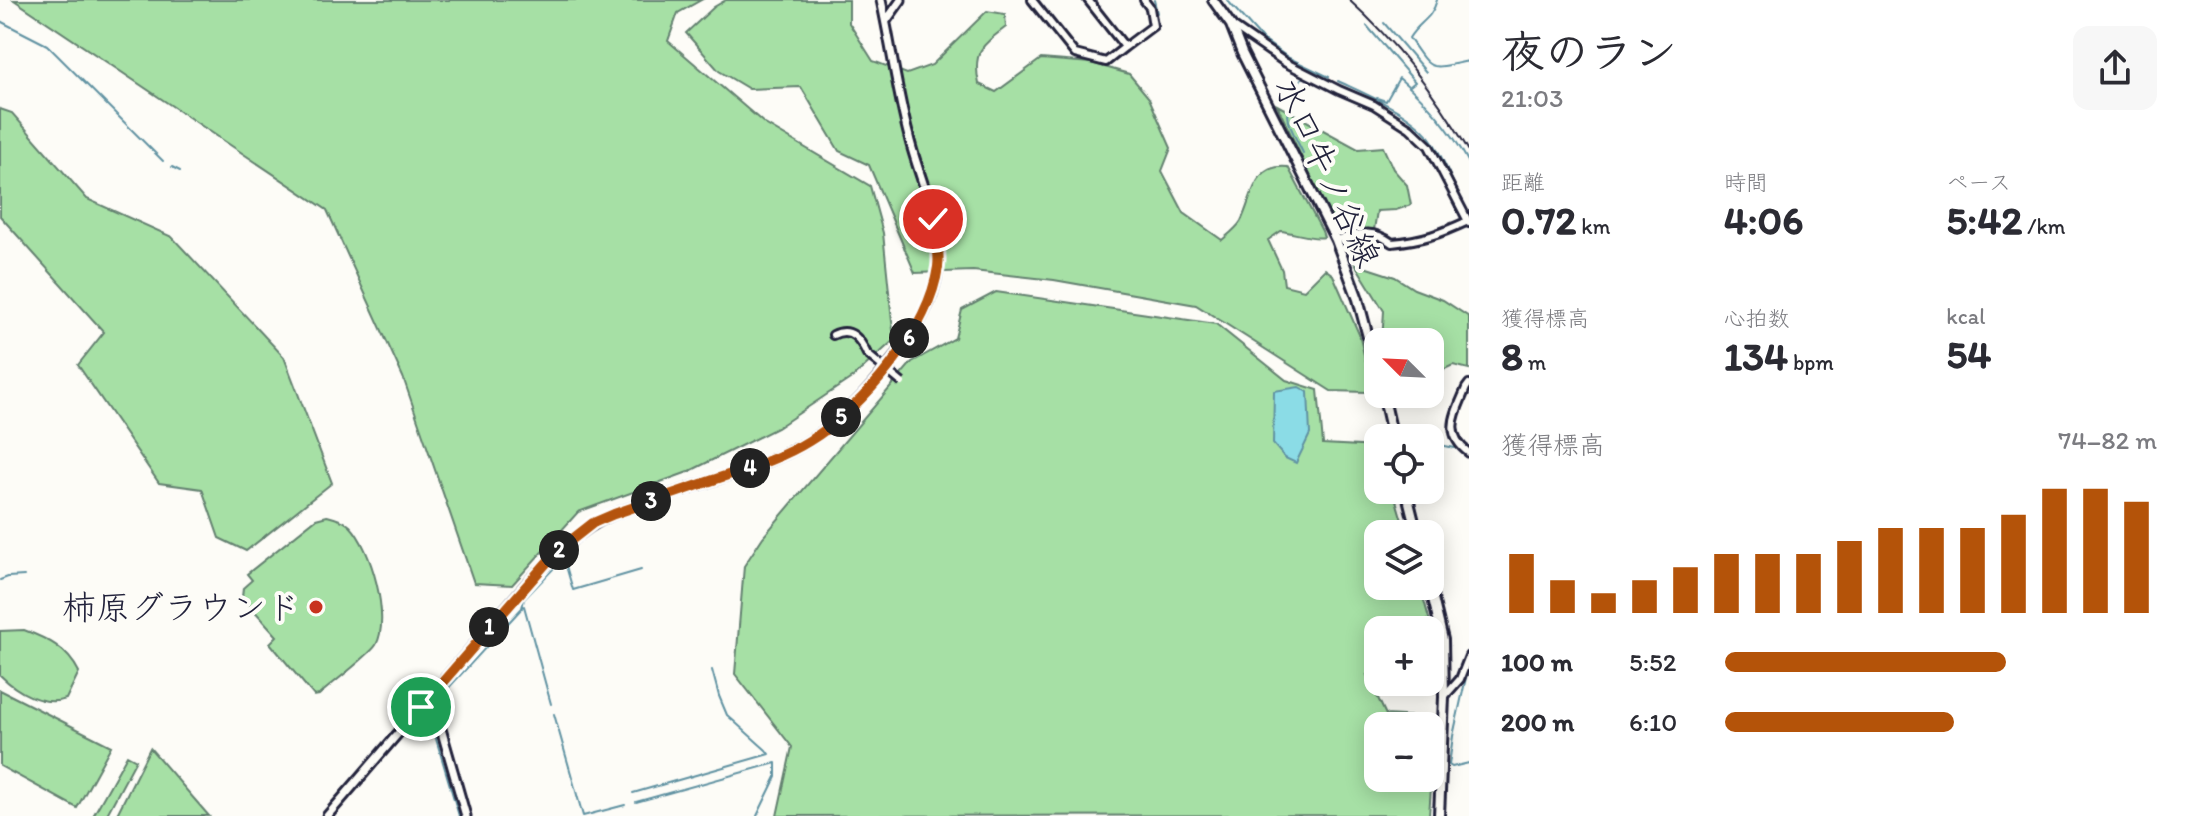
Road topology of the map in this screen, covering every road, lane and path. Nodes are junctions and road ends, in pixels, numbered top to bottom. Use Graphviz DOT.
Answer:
graph roads {
  1 [pos="881,0"];
  2 [pos="901,0"];
  3 [pos="1032,0"];
  4 [pos="1088,0"];
  5 [pos="1144,0"];
  6 [pos="1213,0"];
  7 [pos="886,21"];
  8 [pos="1231,25"];
  9 [pos="1125,47"];
  10 [pos="1469,222"];
  11 [pos="1336,240"];
  12 [pos="1366,328"];
  13 [pos="833,335"];
  14 [pos="902,383"];
  15 [pos="1469,384"];
  16 [pos="1469,453"];
  17 [pos="1433,600"];
  18 [pos="1469,656"];
  19 [pos="431,694"];
  20 [pos="1444,697"];
  21 [pos="327,816"];
  22 [pos="466,816"];
  23 [pos="1439,816"];
  1 -- 7 [label="street"];
  2 -- 7 [label="street"];
  3 -- 9 [label="street"];
  4 -- 9 [label="street"];
  5 -- 9 [label="street"];
  6 -- 8 [label="main road, 水口牛ノ谷線"];
  7 -- 19 [label="street"];
  8 -- 10 [label="street"];
  8 -- 11 [label="main road, 水口牛ノ谷線"];
  10 -- 11 [label="street"];
  11 -- 12 [label="main road, 水口牛ノ谷線"];
  13 -- 14 [label="street, bridge"];
  15 -- 16 [label="street"];
  17 -- 20 [label="main road"];
  18 -- 20 [label="street"];
  19 -- 21 [label="street"];
  19 -- 22 [label="street"];
  20 -- 23 [label="main road"];
}
